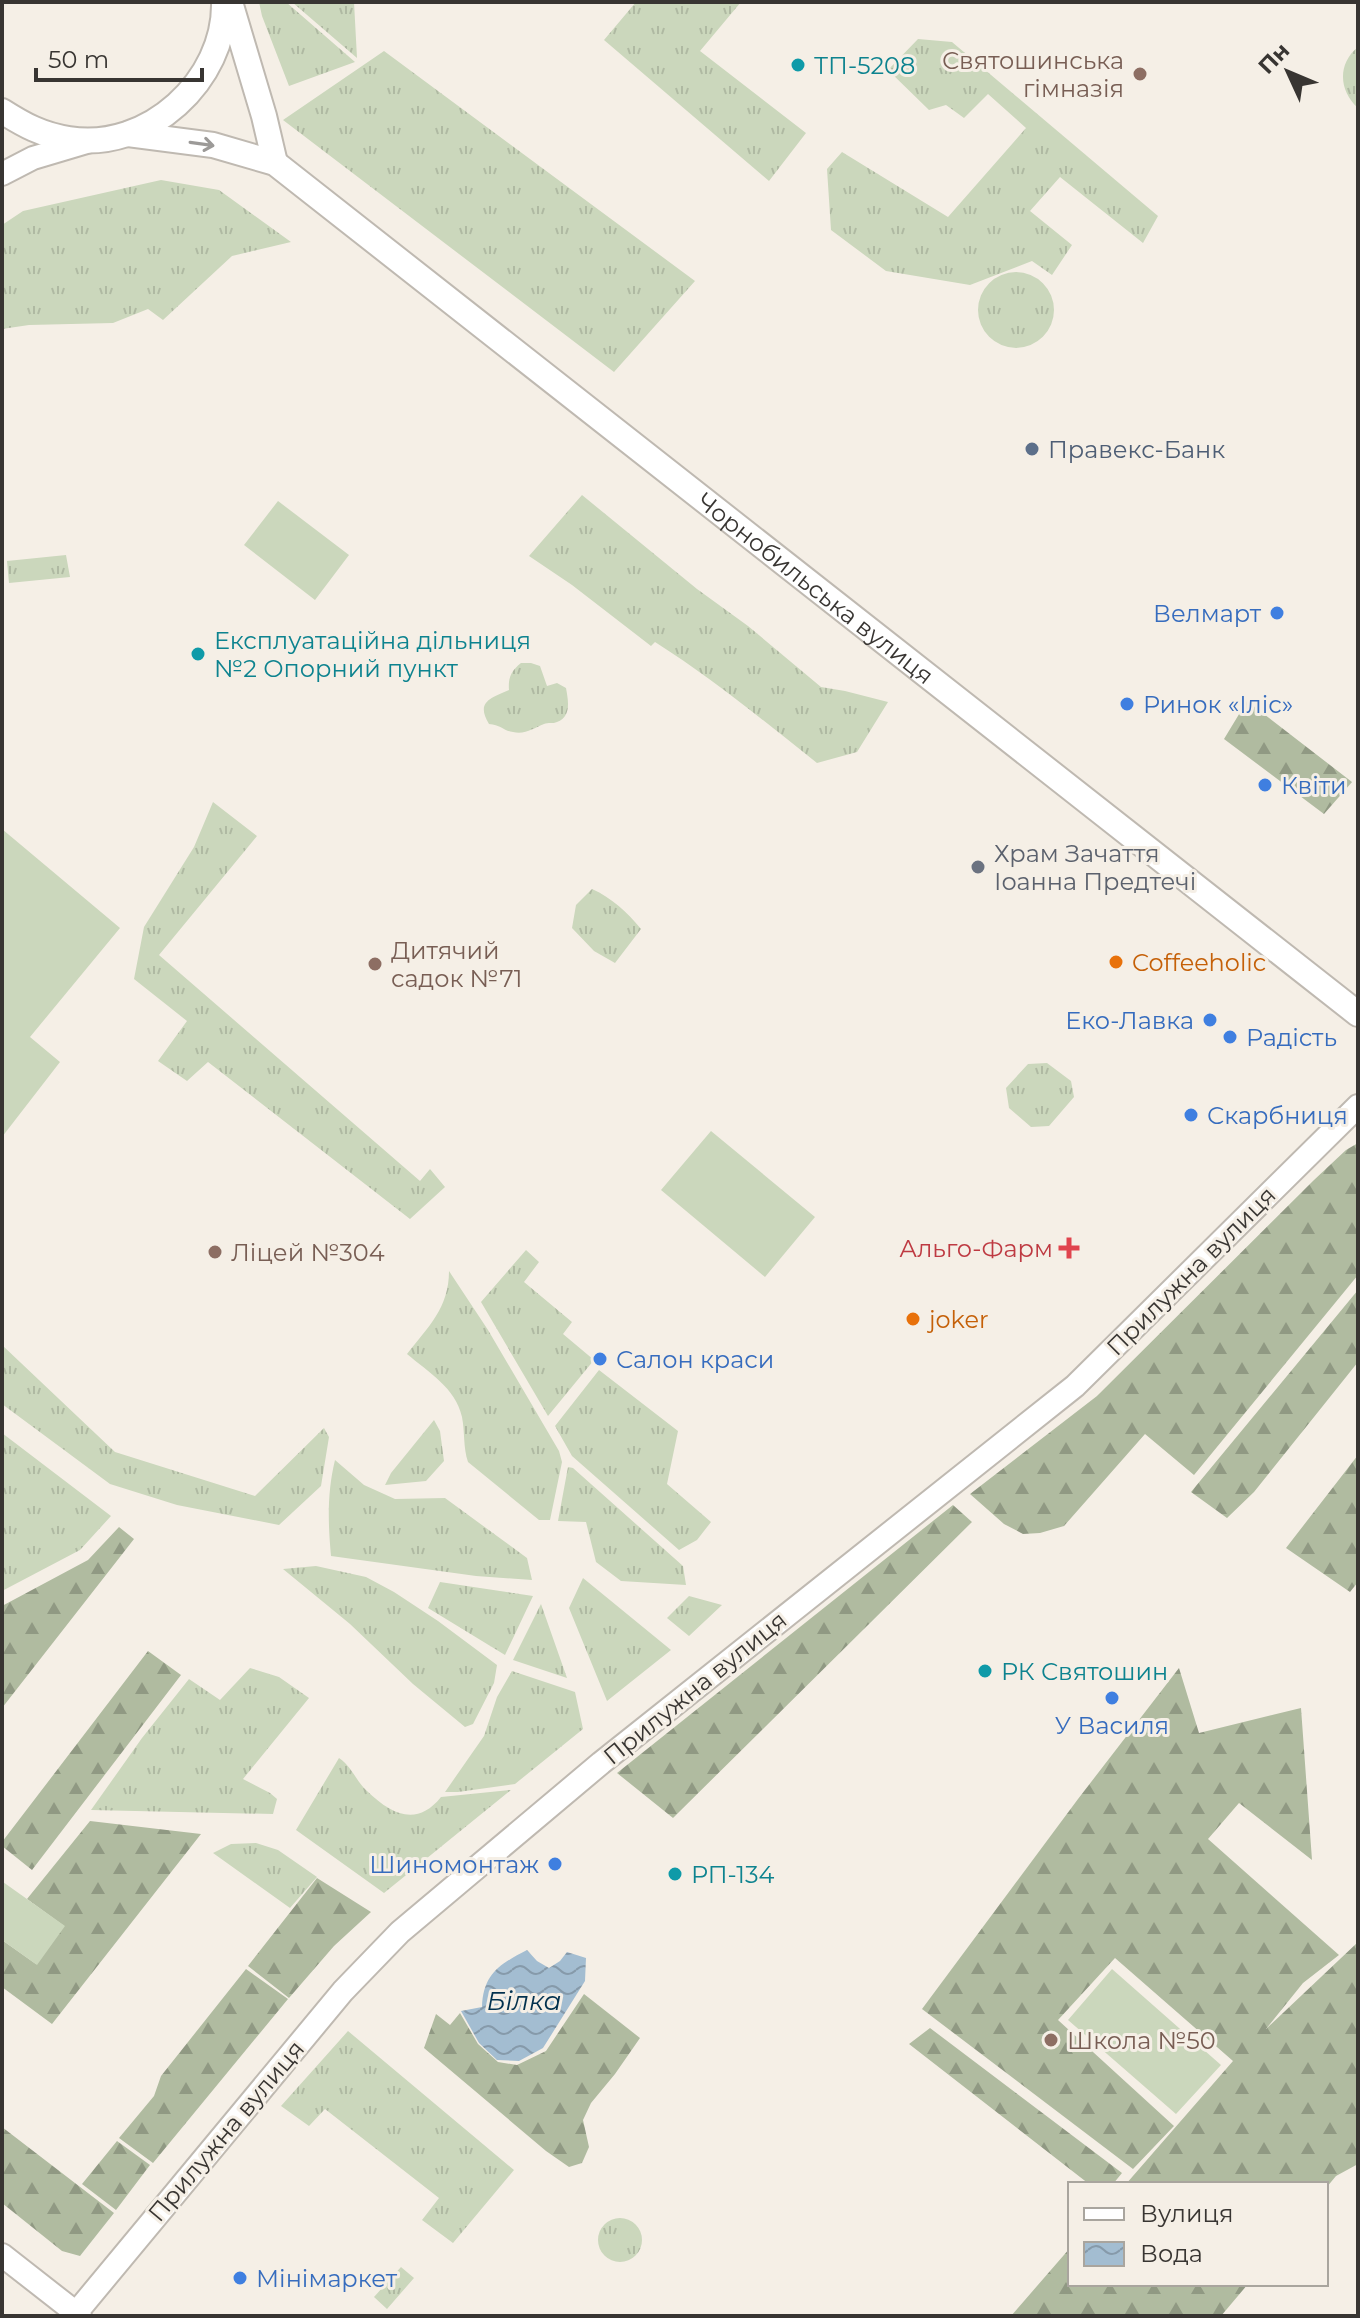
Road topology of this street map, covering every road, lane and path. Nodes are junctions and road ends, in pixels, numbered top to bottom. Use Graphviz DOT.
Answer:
graph roads {
  1 [pos="224,2"];
  2 [pos="230,2"];
  3 [pos="2,111"];
  4 [pos="128,134"];
  5 [pos="92,140"];
  6 [pos="275,163"];
  7 [pos="2,174"];
  8 [pos="1358,1014"];
  9 [pos="1358,1106"];
  10 [pos="2,2255"];
  11 [pos="78,2314"];
  1 -- 4 [label="main road"];
  2 -- 6 [label="main road"];
  3 -- 5 [label="main road"];
  4 -- 5 [label="main road"];
  4 -- 6 [label="main road, Чорнобильська вулиця, one-way"];
  5 -- 7 [label="street"];
  6 -- 8 [label="main road, Чорнобильська вулиця"];
  9 -- 11 [label="street, Прилужна вулиця"];
  10 -- 11 [label="street"];
}
